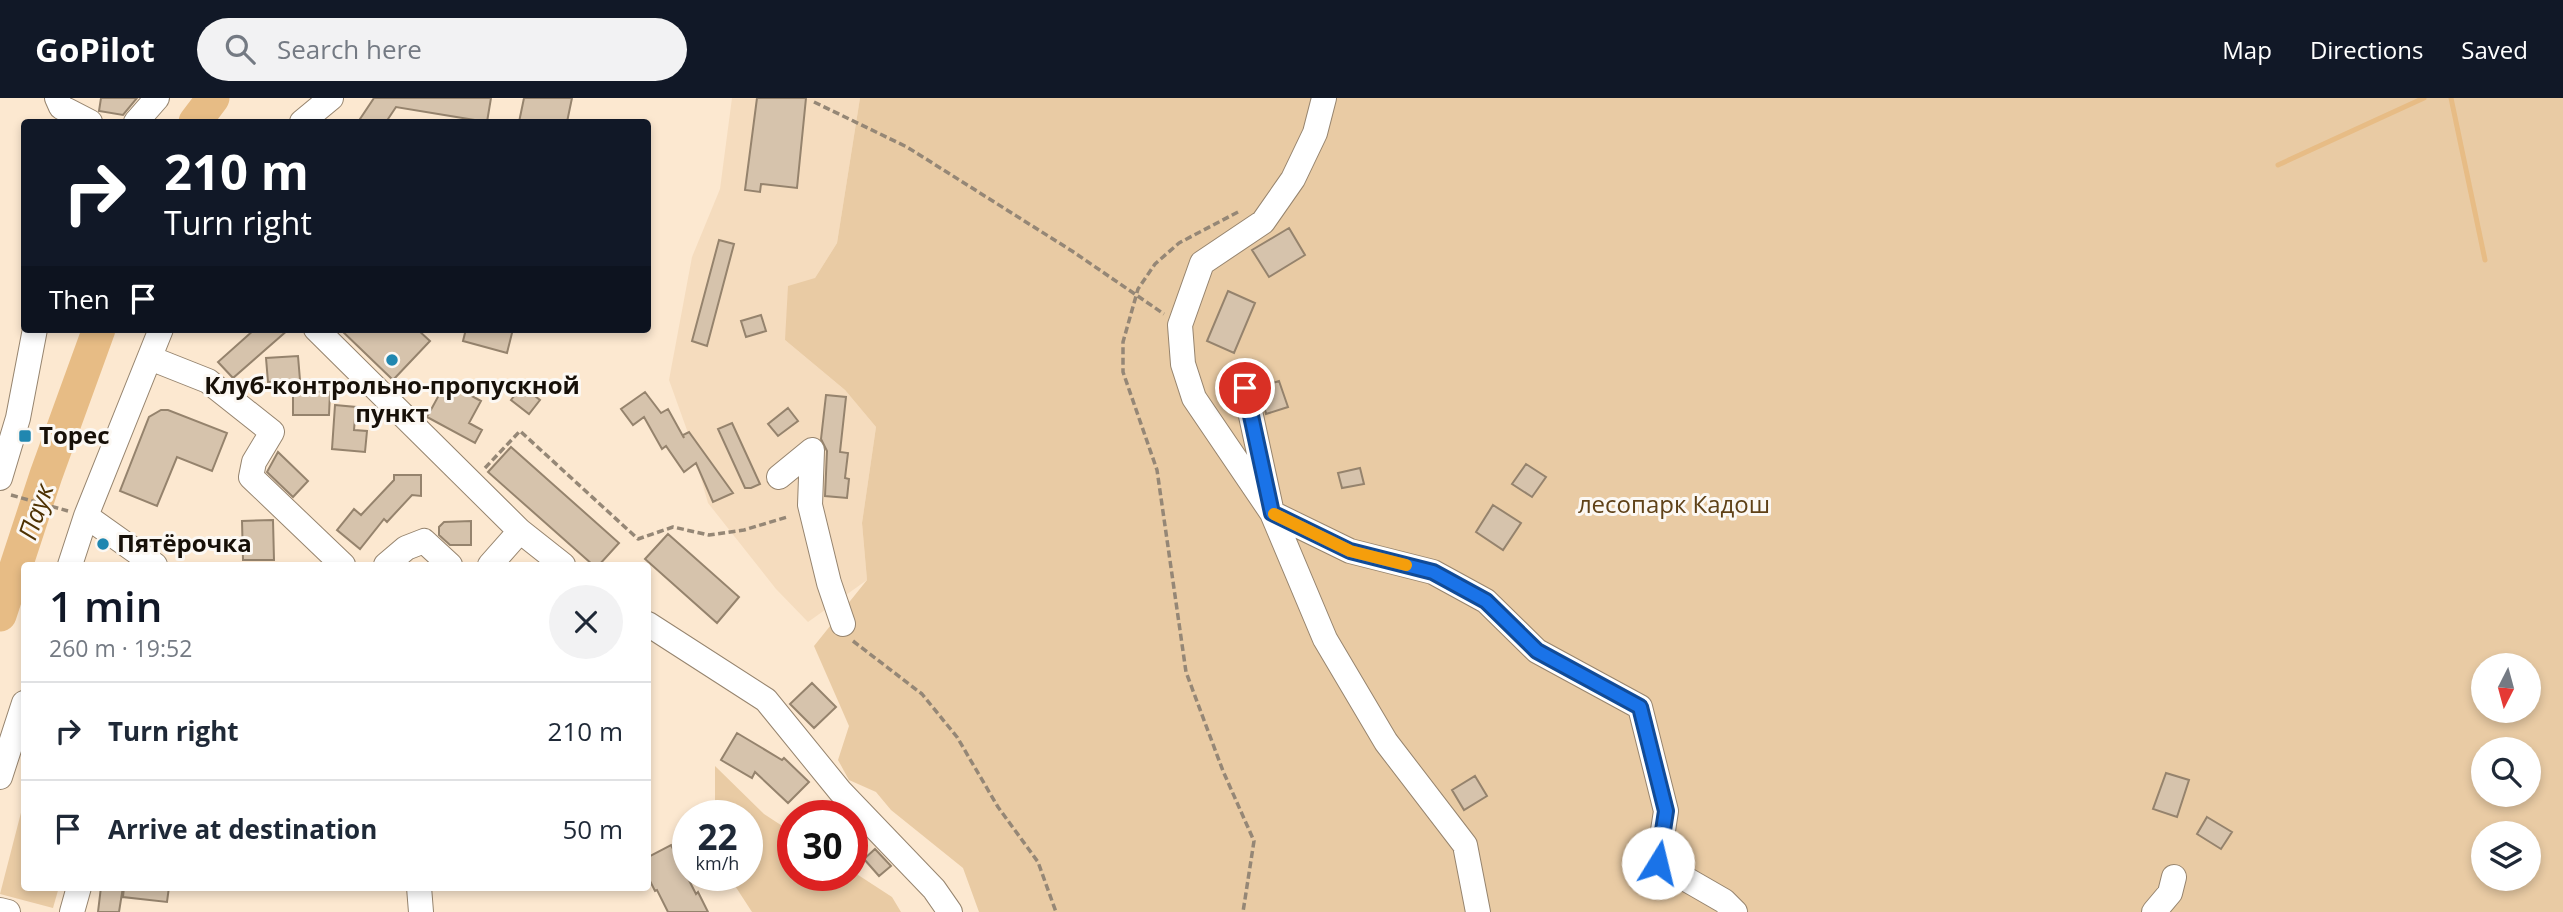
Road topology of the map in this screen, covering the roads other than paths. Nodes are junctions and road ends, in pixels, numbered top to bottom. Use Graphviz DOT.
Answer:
graph roads {
  1 [pos="157,98"];
  2 [pos="1324,98"];
  3 [pos="325,101"];
  4 [pos="60,106"];
  5 [pos="84,119"];
  6 [pos="139,119"];
  7 [pos="305,119"];
  8 [pos="34,333"];
  9 [pos="159,333"];
  10 [pos="320,333"];
  11 [pos="150,358"];
  12 [pos="1245,388"];
  13 [pos="2,465"];
  14 [pos="779,477"];
  15 [pos="1272,513"];
  16 [pos="86,516"];
  17 [pos="520,531"];
  18 [pos="71,562"];
  19 [pos="151,562"];
  20 [pos="340,562"];
  21 [pos="390,562"];
  22 [pos="447,562"];
  23 [pos="493,562"];
  24 [pos="559,562"];
  25 [pos="844,624"];
  26 [pos="651,626"];
  27 [pos="21,712"];
  28 [pos="0,777"];
  29 [pos="2174,877"];
  30 [pos="78,891"];
  31 [pos="419,891"];
  32 [pos="0,909"];
  33 [pos="9,912"];
  34 [pos="72,912"];
  35 [pos="421,912"];
  36 [pos="950,912"];
  37 [pos="1478,912"];
  38 [pos="1735,912"];
  39 [pos="2154,912"];
  1 -- 6 [label="street"];
  2 -- 15 [label="street"];
  3 -- 7 [label="street"];
  4 -- 5 [label="street"];
  8 -- 13 [label="street"];
  9 -- 11 [label="street"];
  10 -- 17 [label="street"];
  11 -- 16 [label="street"];
  11 -- 20 [label="street"];
  12 -- 15 [label="street"];
  14 -- 25 [label="street"];
  15 -- 37 [label="street"];
  15 -- 38 [label="street"];
  16 -- 18 [label="street"];
  16 -- 19 [label="street"];
  17 -- 23 [label="street"];
  17 -- 24 [label="street"];
  21 -- 22 [label="street"];
  26 -- 36 [label="street"];
  27 -- 28 [label="street"];
  29 -- 39 [label="street"];
  30 -- 34 [label="street"];
  31 -- 35 [label="street"];
  32 -- 33 [label="street"];
}
